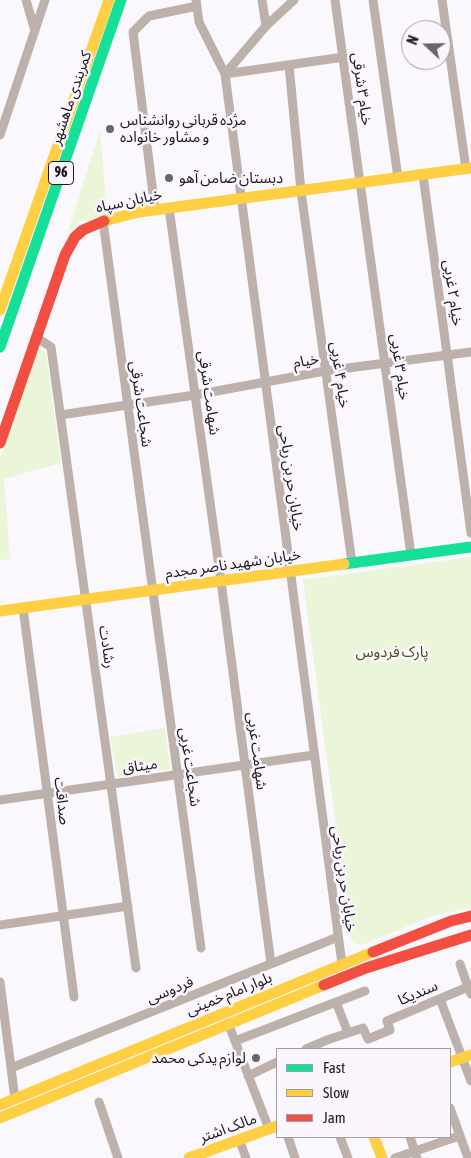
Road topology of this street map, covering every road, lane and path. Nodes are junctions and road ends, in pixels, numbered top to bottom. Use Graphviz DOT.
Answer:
graph roads {
  1 [pos="26,0"];
  2 [pos="45,0"];
  3 [pos="109,0"];
  4 [pos="122,0"];
  5 [pos="262,0"];
  6 [pos="294,0"];
  7 [pos="335,0"];
  8 [pos="373,0"];
  9 [pos="442,0"];
  10 [pos="196,3"];
  11 [pos="266,26"];
  12 [pos="35,30"];
  13 [pos="344,57"];
  14 [pos="289,65"];
  15 [pos="224,74"];
  16 [pos="0,135"];
  17 [pos="468,169"];
  18 [pos="423,175"];
  19 [pos="398,178"];
  20 [pos="361,183"];
  21 [pos="300,191"];
  22 [pos="241,199"];
  23 [pos="169,208"];
  24 [pos="155,210"];
  25 [pos="103,221"];
  26 [pos="0,310"];
  27 [pos="36,337"];
  28 [pos="0,347"];
  29 [pos="471,352"];
  30 [pos="447,355"];
  31 [pos="385,363"];
  32 [pos="325,371"];
  33 [pos="265,383"];
  34 [pos="196,396"];
  35 [pos="127,405"];
  36 [pos="60,415"];
  37 [pos="0,443"];
  38 [pos="471,533"];
  39 [pos="471,547"];
  40 [pos="411,555"];
  41 [pos="352,563"];
  42 [pos="290,572"];
  43 [pos="221,581"];
  44 [pos="152,590"];
  45 [pos="86,600"];
  46 [pos="23,608"];
  47 [pos="0,611"];
  48 [pos="314,755"];
  49 [pos="245,765"];
  50 [pos="177,774"];
  51 [pos="111,784"];
  52 [pos="47,793"];
  53 [pos="0,800"];
  54 [pos="128,906"];
  55 [pos="63,916"];
  56 [pos="471,916"];
  57 [pos="451,921"];
  58 [pos="0,925"];
  59 [pos="433,928"];
  60 [pos="471,935"];
  61 [pos="338,937"];
  62 [pos="459,939"];
  63 [pos="438,946"];
  64 [pos="201,948"];
  65 [pos="270,964"];
  66 [pos="342,964"];
  67 [pos="460,964"];
  68 [pos="136,968"];
  69 [pos="0,982"];
  70 [pos="365,991"];
  71 [pos="470,991"];
  72 [pos="74,997"];
  73 [pos="440,999"];
  74 [pos="336,1002"];
  75 [pos="228,1023"];
  76 [pos="348,1033"];
  77 [pos="327,1040"];
  78 [pos="235,1041"];
  79 [pos="308,1048"];
  80 [pos="330,1048"];
  81 [pos="467,1056"];
  82 [pos="276,1062"];
  83 [pos="451,1062"];
  84 [pos="11,1068"];
  85 [pos="248,1076"];
  86 [pos="471,1082"];
  87 [pos="15,1099"];
  88 [pos="99,1102"];
  89 [pos="0,1105"];
  90 [pos="451,1111"];
  91 [pos="0,1118"];
  92 [pos="273,1127"];
  93 [pos="459,1136"];
  94 [pos="288,1138"];
  95 [pos="340,1138"];
  96 [pos="374,1138"];
  97 [pos="410,1138"];
  98 [pos="239,1139"];
  99 [pos="214,1154"];
  100 [pos="416,1155"];
  101 [pos="118,1158"];
  102 [pos="188,1158"];
  103 [pos="246,1158"];
  104 [pos="295,1158"];
  105 [pos="348,1158"];
  106 [pos="382,1158"];
  107 [pos="395,1158"];
  108 [pos="468,1158"];
  1 -- 12 [label="street"];
  2 -- 12 [label="street"];
  3 -- 26 [label="main road, کمربندی ماهشهر / 96"];
  4 -- 28 [label="main road, کمربندی ماهشهر / 96"];
  5 -- 11 [label="street"];
  6 -- 11 [label="street"];
  7 -- 13 [label="street, خیام ۳ شرقی"];
  8 -- 19 [label="street"];
  9 -- 17 [label="street"];
  10 -- 15 [label="street, خیابان حر بن ریاحی"];
  10 -- 24 [label="street"];
  11 -- 15 [label="street"];
  12 -- 16 [label="street"];
  13 -- 14 [label="street"];
  13 -- 20 [label="street, خیام ۳ شرقی"];
  14 -- 15 [label="street"];
  14 -- 21 [label="street, خیام ۴ غربی"];
  15 -- 22 [label="street, خیابان حر بن ریاحی"];
  17 -- 18 [label="main road, خیابان سپاه"];
  18 -- 19 [label="main road, خیابان سپاه"];
  18 -- 30 [label="street, خیام ۲ غربی"];
  19 -- 20 [label="main road, خیابان سپاه"];
  20 -- 21 [label="main road, خیابان سپاه"];
  20 -- 31 [label="street, خیام ۳ غربی"];
  21 -- 22 [label="main road, خیابان سپاه"];
  21 -- 32 [label="street, خیام ۴ غربی"];
  22 -- 23 [label="main road, خیابان سپاه"];
  22 -- 33 [label="street, خیابان حر بن ریاحی"];
  23 -- 24 [label="main road, خیابان سپاه"];
  23 -- 34 [label="street, شهامت شرقی"];
  24 -- 25 [label="main road, خیابان سپاه"];
  25 -- 27 [label="main road, خیابان سپاه"];
  25 -- 35 [label="street, شجاعت شرقی"];
  27 -- 36 [label="street, رشادت"];
  27 -- 37 [label="main road, خیابان سپاه"];
  29 -- 30 [label="street, خیام"];
  30 -- 31 [label="street, خیام"];
  30 -- 38 [label="street, خیام ۲ غربی"];
  31 -- 32 [label="street, خیام"];
  31 -- 40 [label="street, خیام ۳ غربی"];
  32 -- 33 [label="street, خیام"];
  32 -- 41 [label="street, خیام ۴ غربی"];
  33 -- 34 [label="street, خیام"];
  33 -- 42 [label="street, خیابان حر بن ریاحی"];
  34 -- 35 [label="street, خیام"];
  34 -- 43 [label="street, شهامت شرقی"];
  35 -- 36 [label="street, خیام"];
  35 -- 44 [label="street, شجاعت شرقی"];
  36 -- 45 [label="street, رشادت"];
  39 -- 40 [label="main road, خیابان شهید ناصر مجدم"];
  40 -- 41 [label="main road, خیابان شهید ناصر مجدم"];
  41 -- 42 [label="main road, خیابان شهید ناصر مجدم"];
  42 -- 43 [label="main road, خیابان شهید ناصر مجدم"];
  42 -- 48 [label="street, خیابان حر بن ریاحی"];
  43 -- 44 [label="main road, خیابان شهید ناصر مجدم"];
  43 -- 49 [label="street, شهامت غربی"];
  44 -- 45 [label="main road, خیابان شهید ناصر مجدم"];
  44 -- 50 [label="street, شجاعت غربی"];
  45 -- 46 [label="main road, خیابان شهید ناصر مجدم"];
  45 -- 51 [label="street, رشادت"];
  46 -- 47 [label="main road, خیابان شهید ناصر مجدم"];
  46 -- 52 [label="street, صداقت"];
  48 -- 49 [label="street, میثاق"];
  48 -- 61 [label="street, خیابان حر بن ریاحی"];
  49 -- 50 [label="street, میثاق"];
  49 -- 65 [label="street, شهامت غربی"];
  50 -- 51 [label="street, میثاق"];
  50 -- 64 [label="street, شجاعت غربی"];
  51 -- 52 [label="street, میثاق"];
  51 -- 54 [label="street, رشادت"];
  52 -- 53 [label="street, میثاق"];
  52 -- 55 [label="street, صداقت"];
  54 -- 55 [label="street"];
  54 -- 68 [label="street, رشادت"];
  55 -- 58 [label="street"];
  55 -- 72 [label="street, صداقت"];
  56 -- 57 [label="main road, بلوار امام خمینی"];
  57 -- 59 [label="main road, بلوار امام خمینی"];
  57 -- 62 [label="main road"];
  59 -- 63 [label="main road"];
  59 -- 66 [label="main road, بلوار امام خمینی"];
  60 -- 62 [label="main road, بلوار امام خمینی"];
  61 -- 65 [label="street, فردوسی"];
  61 -- 66 [label="street, خیابان حر بن ریاحی"];
  62 -- 63 [label="main road, بلوار امام خمینی"];
  63 -- 75 [label="main road, بلوار امام خمینی"];
  65 -- 84 [label="street, فردوسی"];
  66 -- 87 [label="main road, بلوار امام خمینی"];
  67 -- 71 [label="street"];
  69 -- 84 [label="street"];
  70 -- 74 [label="street"];
  71 -- 73 [label="street, سندیکا"];
  73 -- 76 [label="street, سندیکا"];
  73 -- 81 [label="street"];
  74 -- 76 [label="street"];
  74 -- 78 [label="street"];
  75 -- 78 [label="street"];
  75 -- 91 [label="main road, بلوار امام خمینی"];
  76 -- 77 [label="street, سندیکا"];
  77 -- 79 [label="street, سندیکا"];
  77 -- 80 [label="street"];
  78 -- 85 [label="street"];
  81 -- 83 [label="main road"];
  81 -- 86 [label="street"];
  82 -- 85 [label="street"];
  84 -- 87 [label="street"];
  85 -- 92 [label="street"];
  87 -- 89 [label="main road, بلوار امام خمینی"];
  88 -- 101 [label="street"];
  90 -- 93 [label="street"];
  92 -- 98 [label="main road, مالک اشتر"];
  93 -- 100 [label="street"];
  93 -- 108 [label="street"];
  94 -- 104 [label="street"];
  95 -- 105 [label="street"];
  96 -- 106 [label="main road"];
  97 -- 100 [label="street"];
  98 -- 99 [label="main road, مالک اشتر"];
  98 -- 103 [label="street"];
  99 -- 102 [label="main road, مالک اشتر"];
  100 -- 107 [label="street"];
}
